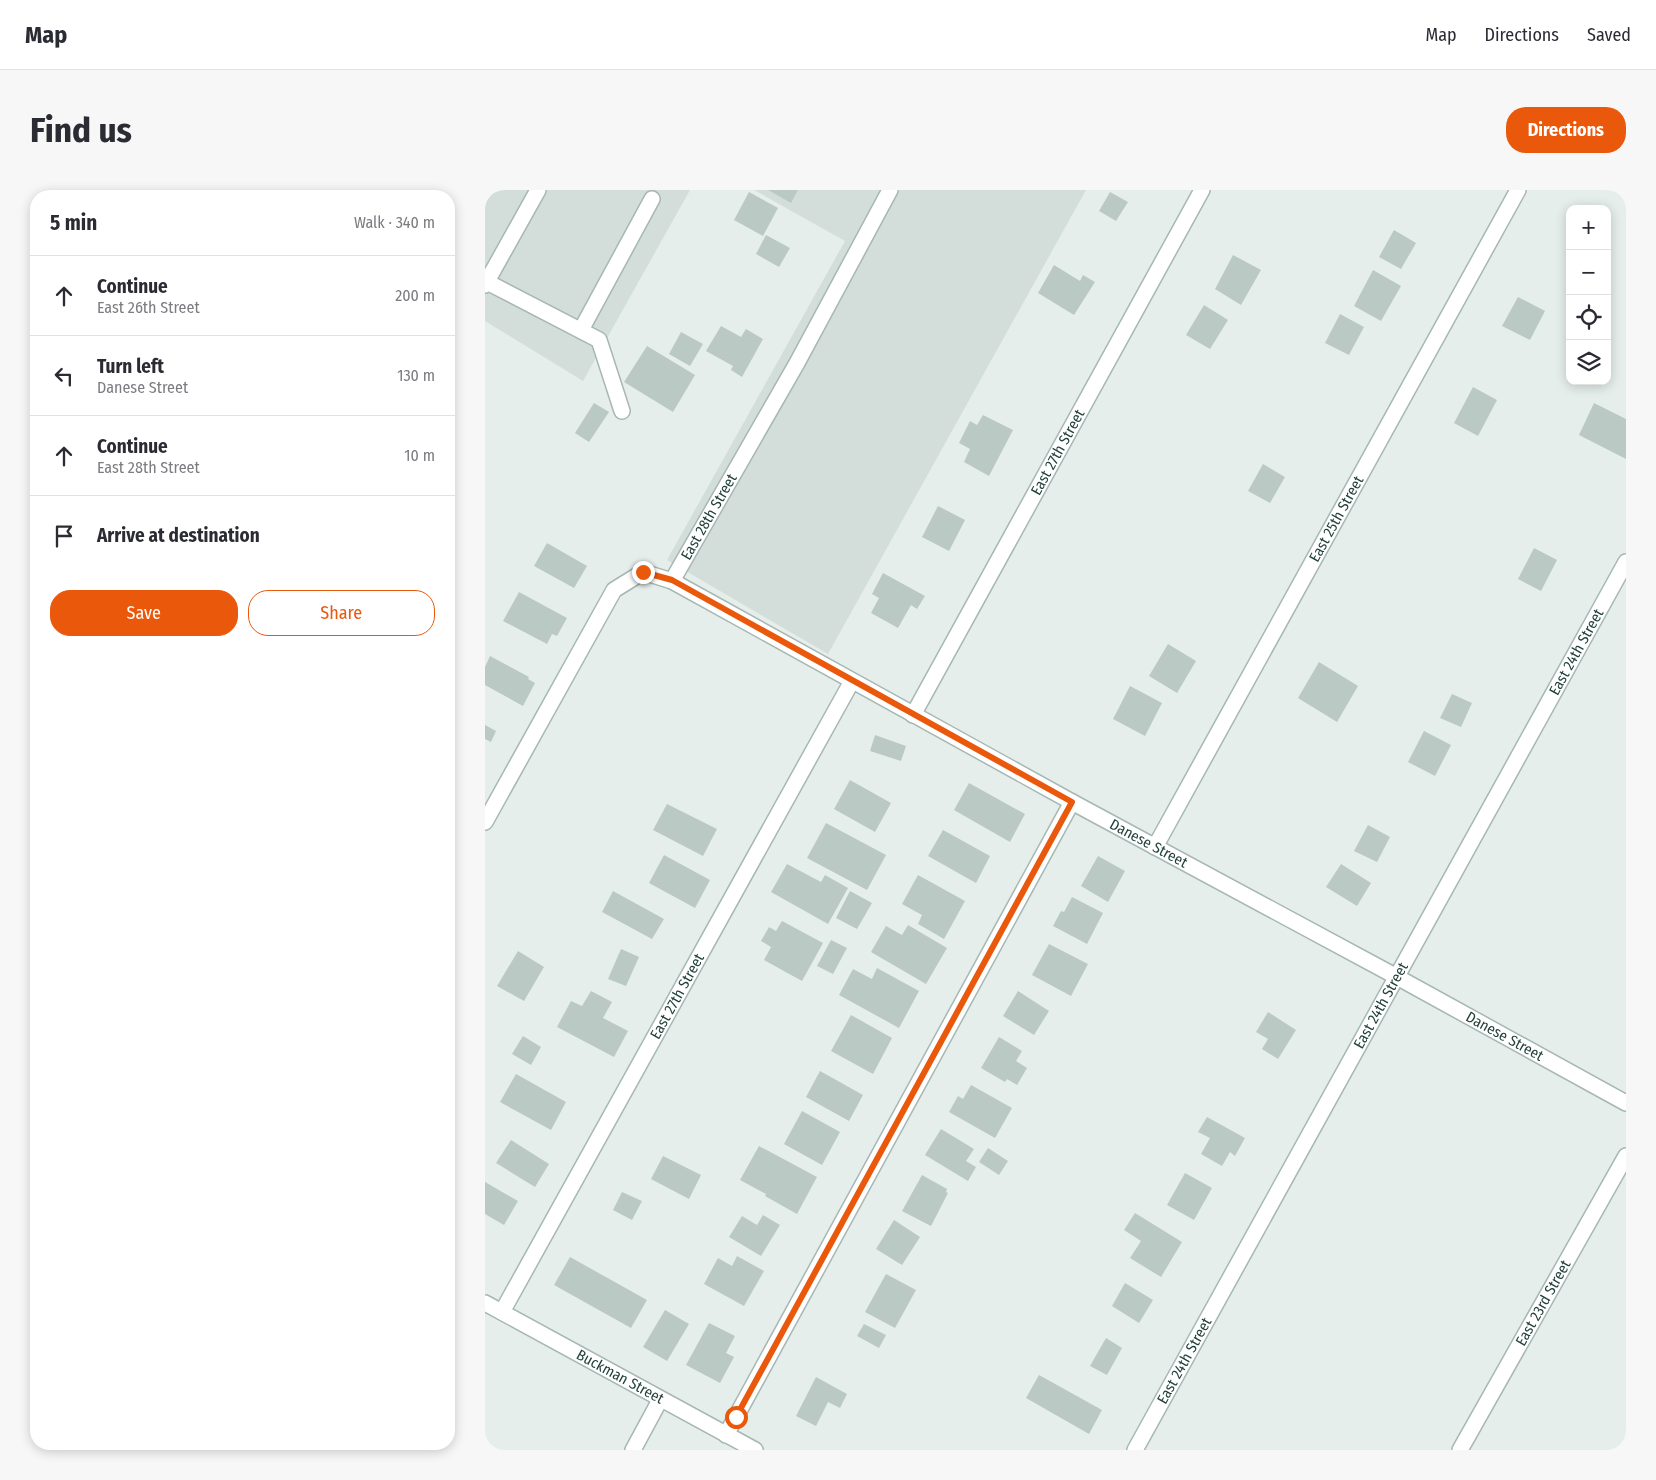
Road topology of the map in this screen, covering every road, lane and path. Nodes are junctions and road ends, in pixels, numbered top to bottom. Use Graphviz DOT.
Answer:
graph roads {
  1 [pos="538,190"];
  2 [pos="890,190"];
  3 [pos="1202,190"];
  4 [pos="1518,190"];
  5 [pos="652,199"];
  6 [pos="486,284"];
  7 [pos="581,330"];
  8 [pos="622,411"];
  9 [pos="1626,562"];
  10 [pos="672,580"];
  11 [pos="852,681"];
  12 [pos="913,715"];
  13 [pos="1072,802"];
  14 [pos="485,822"];
  15 [pos="1155,847"];
  16 [pos="1397,977"];
  17 [pos="1626,1103"];
  18 [pos="1626,1156"];
  19 [pos="486,1306"];
  20 [pos="502,1312"];
  21 [pos="660,1400"];
  22 [pos="726,1434"];
  23 [pos="633,1450"];
  24 [pos="755,1450"];
  25 [pos="1135,1450"];
  26 [pos="1460,1450"];
  1 -- 6 [label="street"];
  2 -- 10 [label="street, East 28th Street"];
  3 -- 12 [label="street, East 27th Street"];
  4 -- 15 [label="street, East 25th Street"];
  5 -- 7 [label="street"];
  6 -- 7 [label="street"];
  7 -- 8 [label="street"];
  9 -- 16 [label="street, East 24th Street"];
  10 -- 11 [label="street, Danese Street"];
  10 -- 14 [label="street"];
  11 -- 12 [label="street, Danese Street"];
  11 -- 20 [label="street, East 27th Street"];
  12 -- 13 [label="street, Danese Street"];
  13 -- 15 [label="street, Danese Street"];
  13 -- 22 [label="street"];
  15 -- 16 [label="street, Danese Street"];
  16 -- 17 [label="street, Danese Street"];
  16 -- 25 [label="street, East 24th Street"];
  18 -- 26 [label="street, East 23rd Street"];
  19 -- 20 [label="street, Buckman Street"];
  20 -- 21 [label="street, Buckman Street"];
  21 -- 22 [label="street, Buckman Street"];
  21 -- 23 [label="street"];
  22 -- 24 [label="street, Buckman Street"];
}
